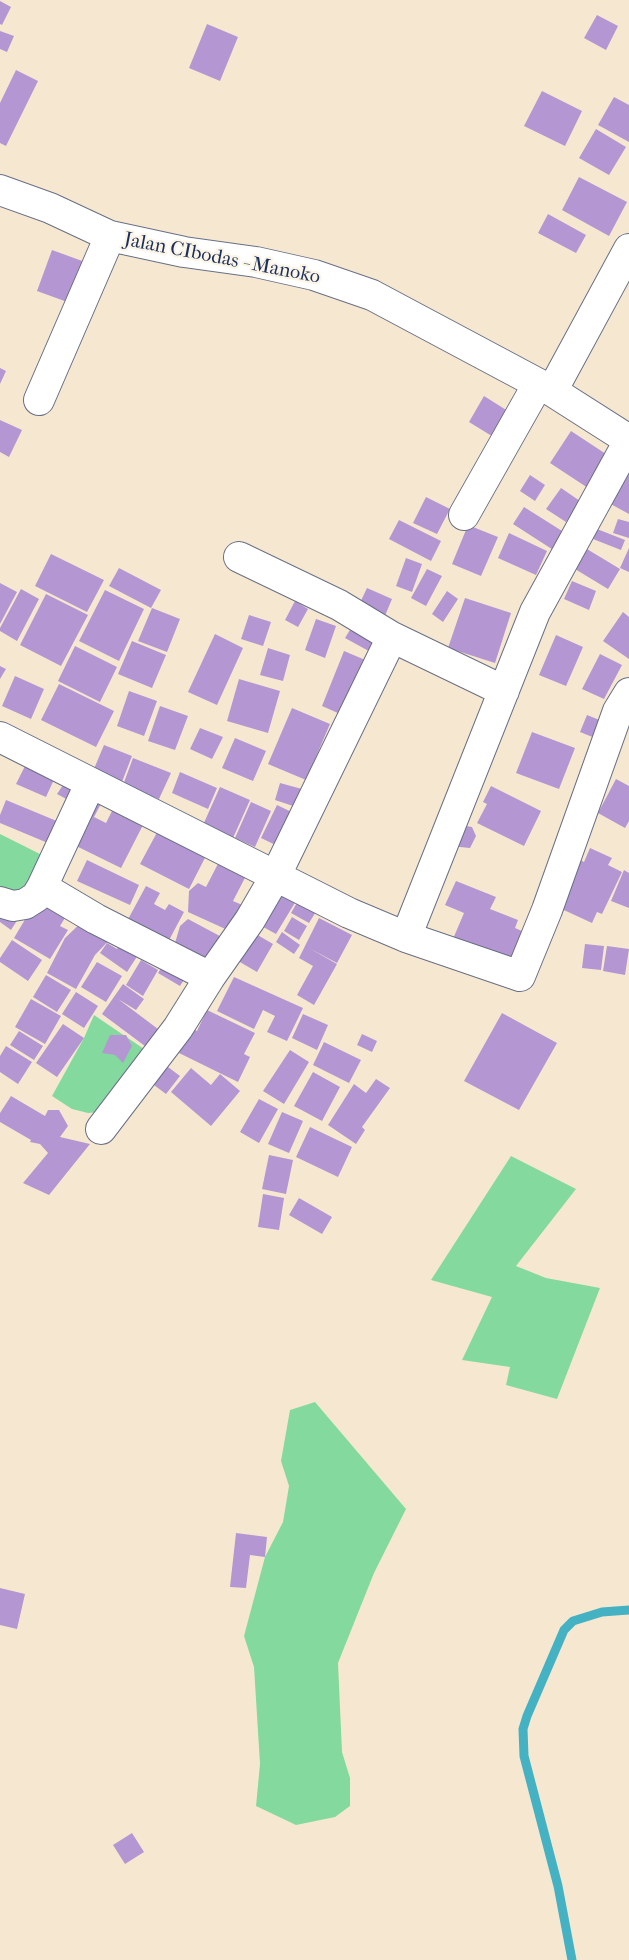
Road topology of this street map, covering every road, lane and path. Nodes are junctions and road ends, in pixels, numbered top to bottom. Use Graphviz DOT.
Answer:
graph roads {
  1 [pos="0,190"];
  2 [pos="110,237"];
  3 [pos="629,249"];
  4 [pos="545,387"];
  5 [pos="39,400"];
  6 [pos="629,440"];
  7 [pos="464,515"];
  8 [pos="238,557"];
  9 [pos="392,637"];
  10 [pos="504,691"];
  11 [pos="629,693"];
  12 [pos="0,737"];
  13 [pos="90,784"];
  14 [pos="275,877"];
  15 [pos="42,887"];
  16 [pos="0,902"];
  17 [pos="406,937"];
  18 [pos="210,977"];
  19 [pos="101,1129"];
  1 -- 2 [label="street, Jalan CIbodas - Manoko"];
  2 -- 4 [label="street, Jalan CIbodas - Manoko"];
  2 -- 5 [label="street"];
  3 -- 4 [label="street"];
  4 -- 6 [label="street, Jalan CIbodas - Manoko"];
  4 -- 7 [label="street"];
  6 -- 10 [label="street"];
  8 -- 9 [label="street"];
  9 -- 10 [label="street"];
  9 -- 14 [label="street"];
  10 -- 17 [label="street"];
  11 -- 17 [label="street"];
  12 -- 13 [label="street"];
  13 -- 14 [label="street"];
  13 -- 15 [label="street"];
  14 -- 17 [label="street"];
  14 -- 18 [label="street"];
  15 -- 16 [label="street"];
  15 -- 18 [label="street"];
  18 -- 19 [label="street"];
}
